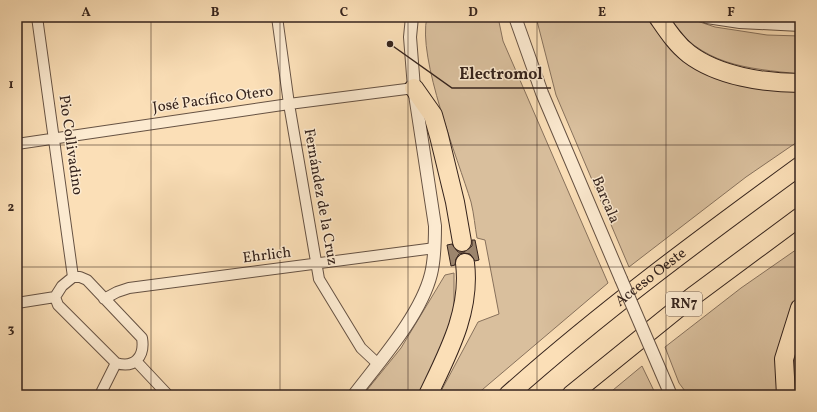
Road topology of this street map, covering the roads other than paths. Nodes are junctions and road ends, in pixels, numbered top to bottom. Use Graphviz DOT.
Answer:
graph roads {
  1 [pos="37,17"];
  2 [pos="277,17"];
  3 [pos="412,17"];
  4 [pos="515,17"];
  5 [pos="658,17"];
  6 [pos="707,17"];
  7 [pos="740,19"];
  8 [pos="800,25"];
  9 [pos="800,83"];
  10 [pos="414,88"];
  11 [pos="289,104"];
  12 [pos="54,138"];
  13 [pos="17,144"];
  14 [pos="800,166"];
  15 [pos="800,217"];
  16 [pos="462,242"];
  17 [pos="435,248"];
  18 [pos="465,263"];
  19 [pos="315,265"];
  20 [pos="73,276"];
  21 [pos="55,297"];
  22 [pos="104,299"];
  23 [pos="17,303"];
  24 [pos="800,308"];
  25 [pos="136,361"];
  26 [pos="116,363"];
  27 [pos="378,364"];
  28 [pos="670,394"];
  29 [pos="100,395"];
  30 [pos="168,395"];
  31 [pos="354,395"];
  32 [pos="428,395"];
  33 [pos="508,395"];
  34 [pos="571,395"];
  35 [pos="786,395"];
  1 -- 12 [label="street, Pio Collivadino"];
  2 -- 11 [label="street, Fernández de la Cruz"];
  3 -- 10 [label="street"];
  4 -- 28 [label="street, Barcala, bridge"];
  5 -- 9 [label="highway"];
  6 -- 7 [label="street"];
  7 -- 8 [label="street"];
  10 -- 11 [label="street, José Pacífico Otero"];
  10 -- 16 [label="highway"];
  10 -- 17 [label="street"];
  11 -- 12 [label="street, José Pacífico Otero"];
  11 -- 19 [label="street, Fernández de la Cruz"];
  12 -- 13 [label="street, José Pacífico Otero"];
  12 -- 20 [label="street, Pio Collivadino"];
  14 -- 33 [label="highway, Acceso Oeste / RN7"];
  15 -- 34 [label="highway, RN7"];
  17 -- 19 [label="street, Ehrlich"];
  17 -- 27 [label="street"];
  18 -- 32 [label="highway"];
  19 -- 22 [label="street, Ehrlich"];
  19 -- 27 [label="street, Fernández de la Cruz"];
  20 -- 21 [label="street"];
  20 -- 22 [label="street"];
  21 -- 23 [label="street"];
  21 -- 26 [label="street"];
  22 -- 25 [label="street"];
  24 -- 35 [label="highway"];
  25 -- 26 [label="street"];
  25 -- 30 [label="street"];
  26 -- 29 [label="street"];
  27 -- 31 [label="street"];
}
